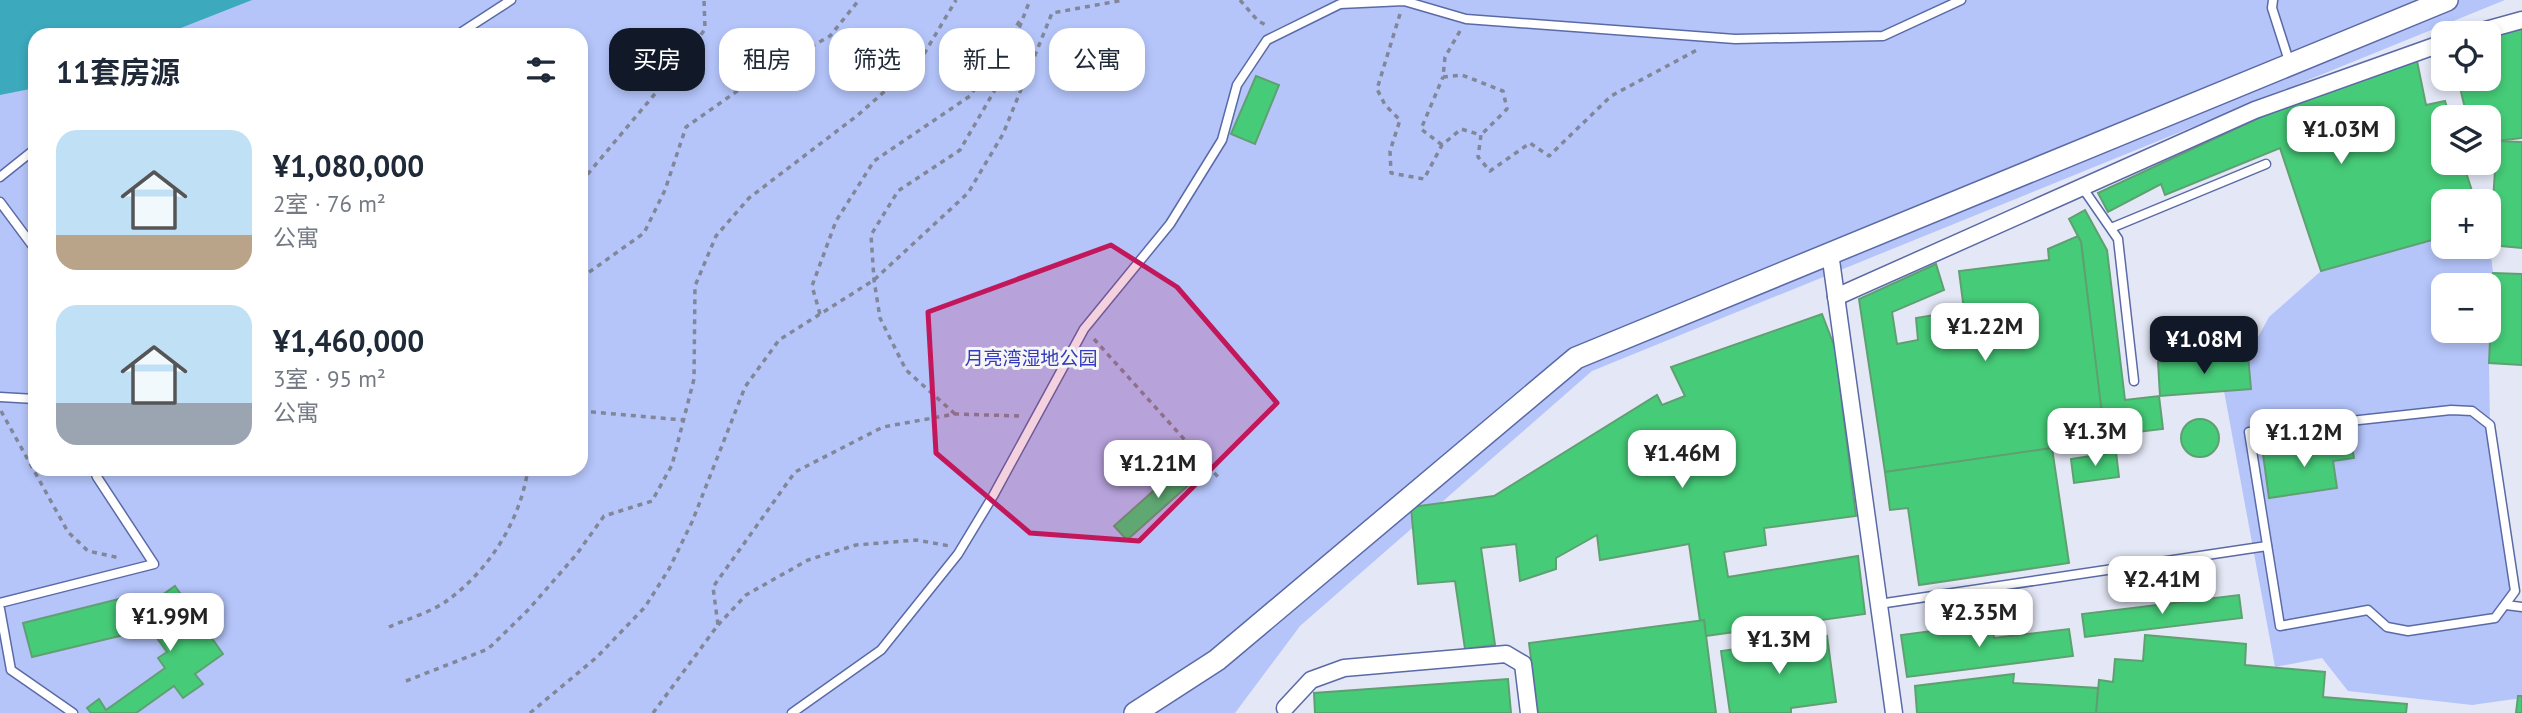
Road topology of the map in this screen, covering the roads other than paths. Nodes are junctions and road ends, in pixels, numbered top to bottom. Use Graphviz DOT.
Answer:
graph roads {
  1 [pos="511,0"];
  2 [pos="1961,0"];
  3 [pos="2273,0"];
  4 [pos="2448,0"];
  5 [pos="1404,1"];
  6 [pos="2522,20"];
  7 [pos="2501,26"];
  8 [pos="468,28"];
  9 [pos="2431,47"];
  10 [pos="2290,64"];
  11 [pos="28,155"];
  12 [pos="2266,164"];
  13 [pos="0,177"];
  14 [pos="2082,187"];
  15 [pos="0,202"];
  16 [pos="2110,228"];
  17 [pos="28,240"];
  18 [pos="1830,253"];
  19 [pos="1836,297"];
  20 [pos="2134,381"];
  21 [pos="0,397"];
  22 [pos="28,399"];
  23 [pos="97,476"];
  24 [pos="2267,546"];
  25 [pos="0,603"];
  26 [pos="1879,604"];
  27 [pos="2506,606"];
  28 [pos="2522,607"];
  29 [pos="0,609"];
  30 [pos="1285,708"];
  31 [pos="73,713"];
  32 [pos="792,713"];
  33 [pos="1135,713"];
  34 [pos="1529,713"];
  35 [pos="1894,713"];
  1 -- 8 [label="lane"];
  2 -- 5 [label="lane"];
  3 -- 10 [label="lane"];
  4 -- 10 [label="street"];
  5 -- 32 [label="lane"];
  6 -- 7 [label="street"];
  9 -- 14 [label="street"];
  10 -- 18 [label="street"];
  11 -- 13 [label="lane"];
  12 -- 16 [label="lane"];
  14 -- 16 [label="lane"];
  14 -- 19 [label="street"];
  15 -- 17 [label="lane"];
  16 -- 20 [label="lane"];
  18 -- 19 [label="street"];
  18 -- 33 [label="street"];
  19 -- 26 [label="street"];
  21 -- 22 [label="lane"];
  23 -- 25 [label="lane"];
  24 -- 26 [label="lane"];
  24 -- 27 [label="lane"];
  24 -- 27 [label="lane"];
  26 -- 35 [label="street"];
  27 -- 28 [label="lane"];
  29 -- 31 [label="lane"];
  30 -- 34 [label="street"];
}
